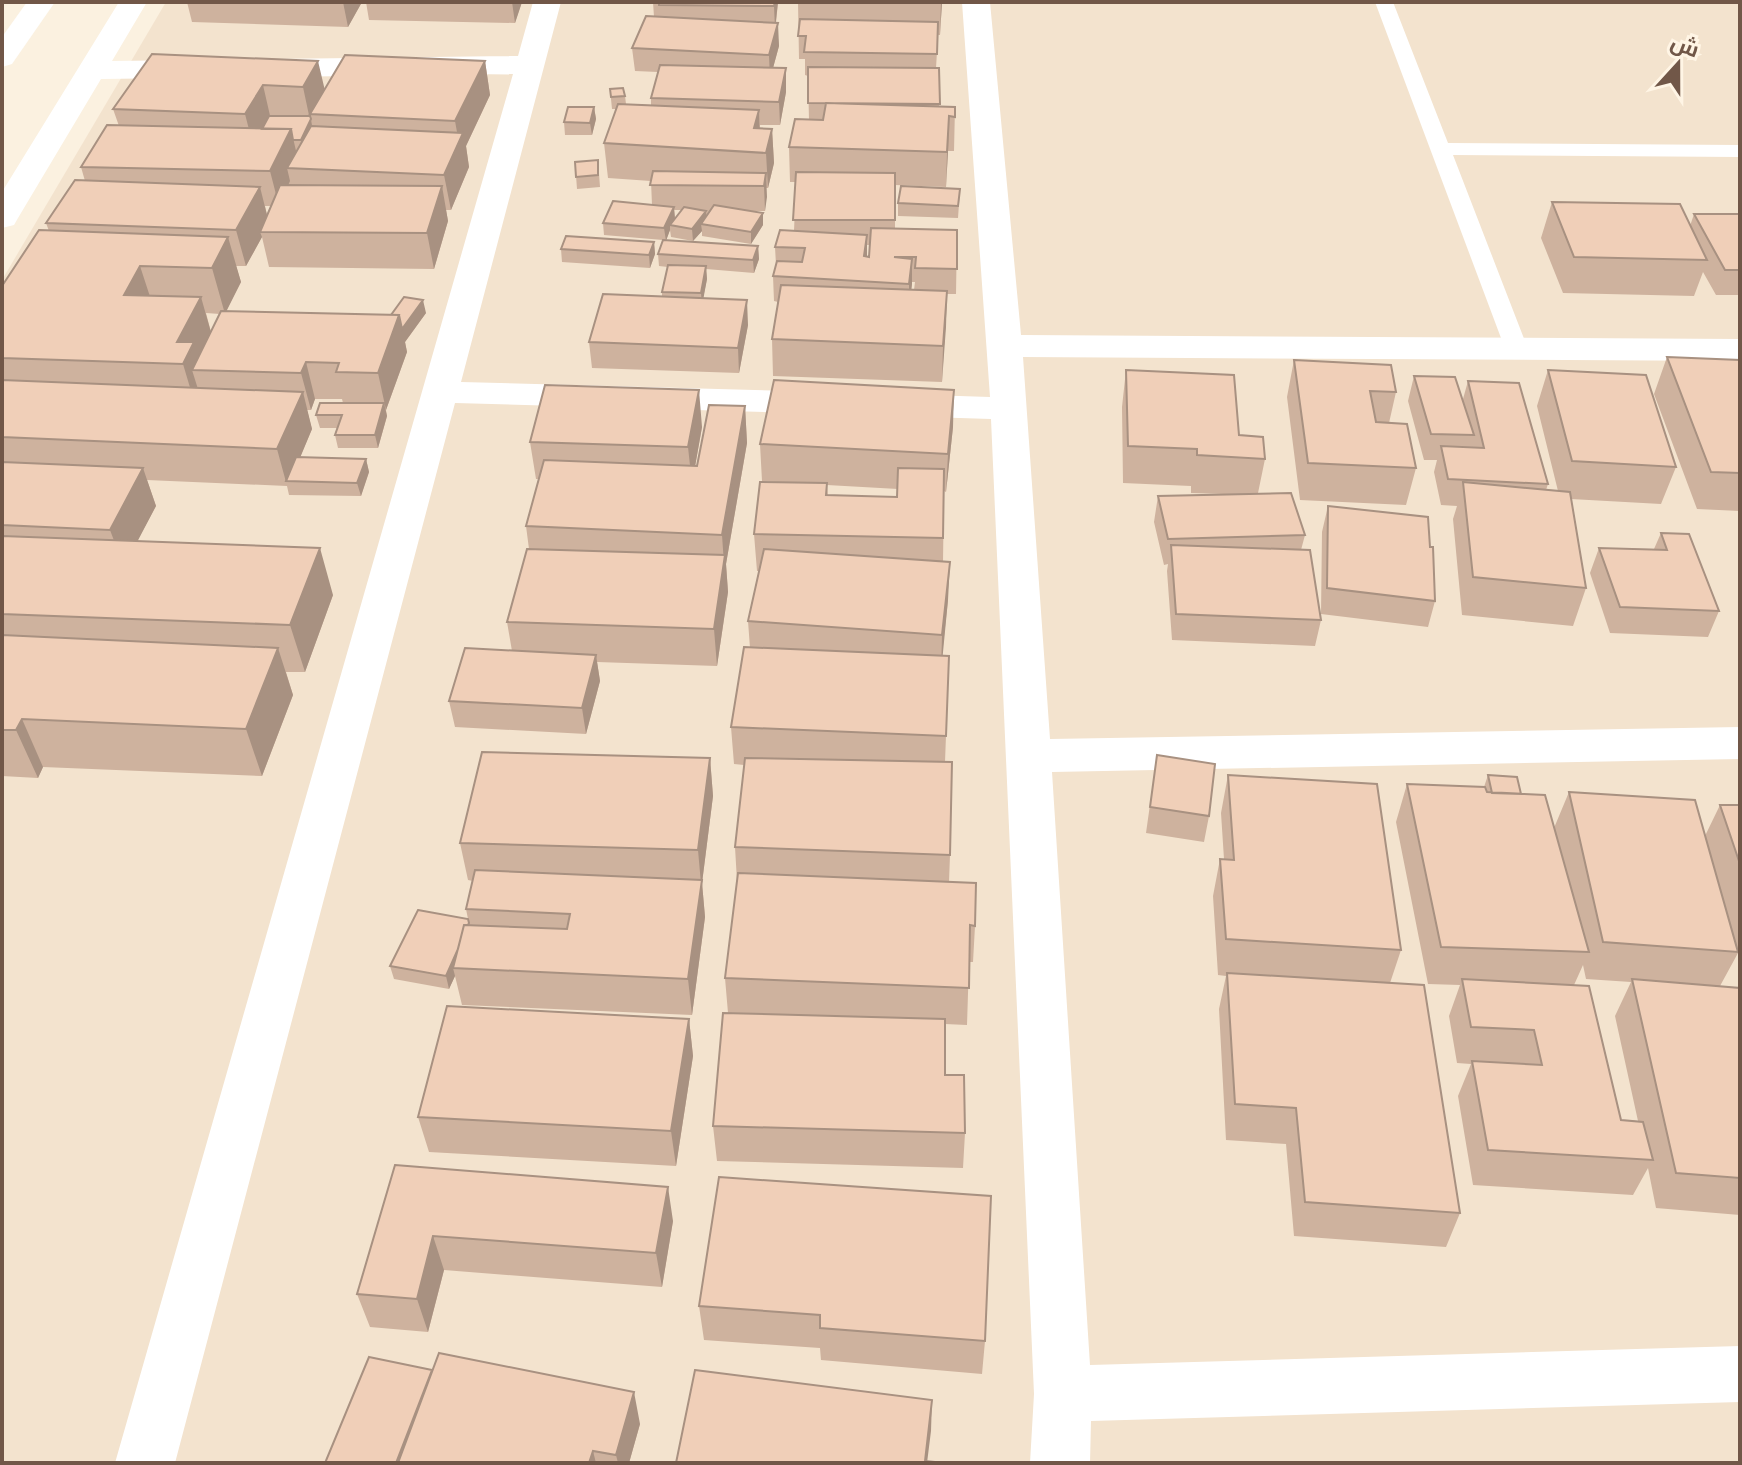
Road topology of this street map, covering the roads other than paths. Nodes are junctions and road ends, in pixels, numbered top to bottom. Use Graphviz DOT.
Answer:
graph roads {
  1 [pos="41,2"];
  2 [pos="133,2"];
  3 [pos="547,2"];
  4 [pos="976,2"];
  5 [pos="1384,2"];
  6 [pos="2,58"];
  7 [pos="530,65"];
  8 [pos="92,70"];
  9 [pos="1440,149"];
  10 [pos="1740,151"];
  11 [pos="12,191"];
  12 [pos="2,218"];
  13 [pos="1004,346"];
  14 [pos="1516,349"];
  15 [pos="1740,350"];
  16 [pos="440,392"];
  17 [pos="1009,409"];
  18 [pos="1740,743"];
  19 [pos="1028,756"];
  20 [pos="1740,1374"];
  21 [pos="1063,1394"];
  22 [pos="145,1463"];
  23 [pos="1060,1463"];
  1 -- 6 [label="street"];
  2 -- 8 [label="street"];
  3 -- 7 [label="street"];
  4 -- 13 [label="street"];
  5 -- 9 [label="lane"];
  7 -- 8 [label="street"];
  7 -- 16 [label="street"];
  8 -- 11 [label="street"];
  9 -- 10 [label="lane"];
  9 -- 14 [label="lane"];
  11 -- 12 [label="street"];
  13 -- 14 [label="street"];
  13 -- 17 [label="street"];
  14 -- 15 [label="street"];
  16 -- 17 [label="street"];
  16 -- 22 [label="street"];
  17 -- 19 [label="street"];
  18 -- 19 [label="street"];
  19 -- 21 [label="street"];
  20 -- 21 [label="street"];
  21 -- 23 [label="street"];
}
